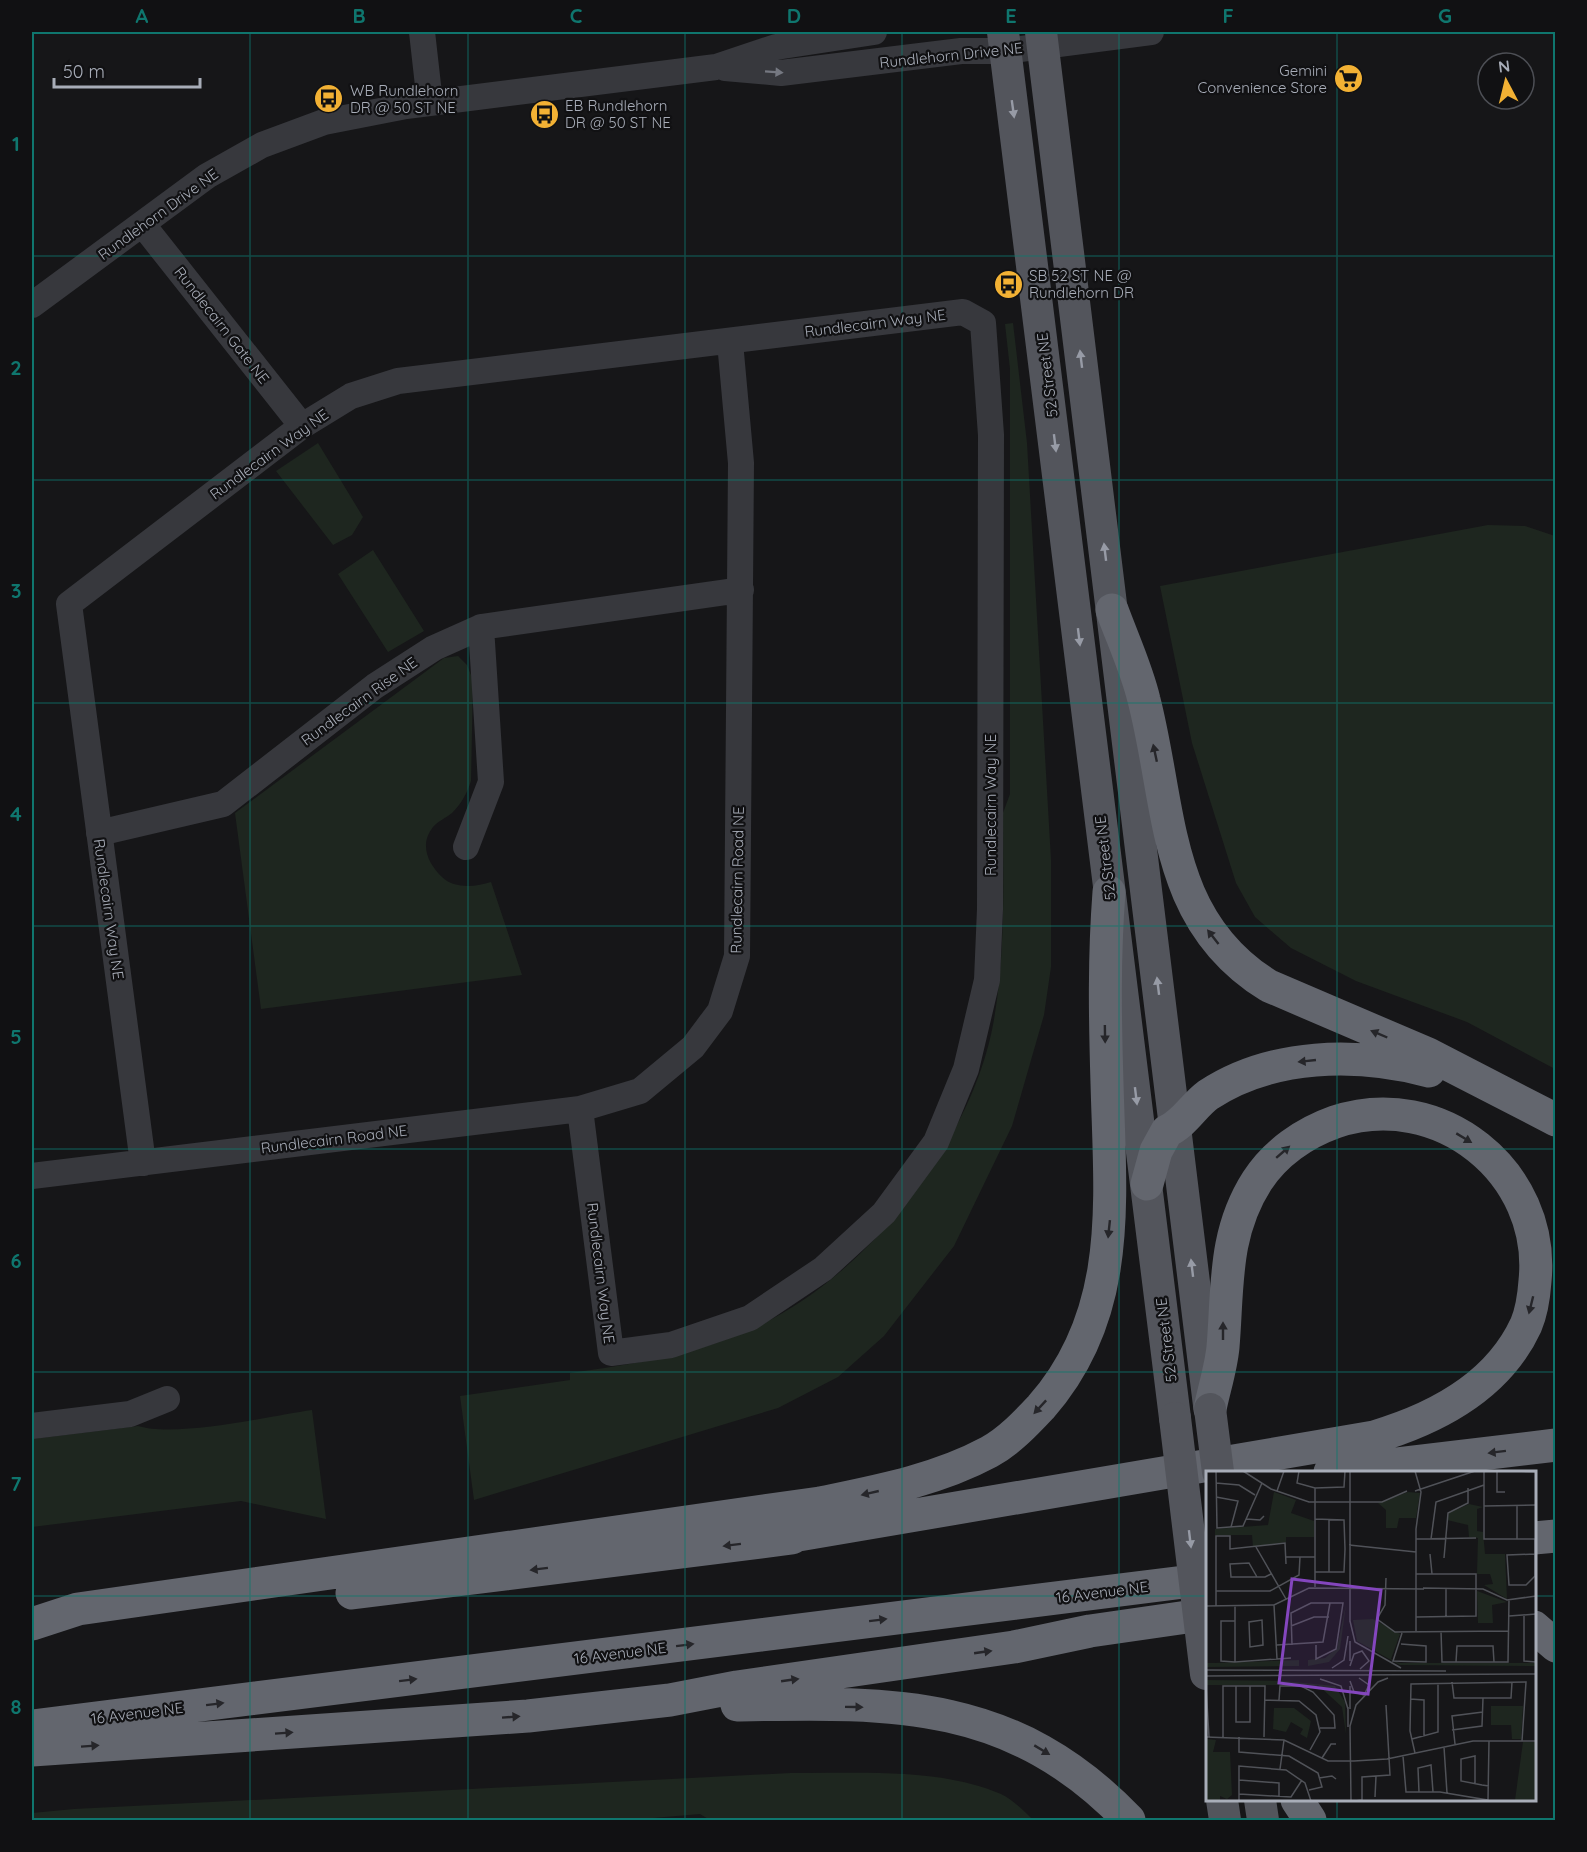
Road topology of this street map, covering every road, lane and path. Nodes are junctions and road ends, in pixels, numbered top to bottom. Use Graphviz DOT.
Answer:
graph roads {
  1 [pos="422,32"];
  2 [pos="874,32"];
  3 [pos="1150,32"];
  4 [pos="1042,38"];
  5 [pos="1004,41"];
  6 [pos="716,67"];
  7 [pos="430,103"];
  8 [pos="143,225"];
  9 [pos="32,305"];
  10 [pos="730,342"];
  11 [pos="302,426"];
  12 [pos="741,590"];
  13 [pos="1112,610"];
  14 [pos="481,627"];
  15 [pos="99,833"];
  16 [pos="466,847"];
  17 [pos="1109,892"];
  18 [pos="1488,1087"];
  19 [pos="580,1109"];
  20 [pos="1556,1120"];
  21 [pos="1175,1127"];
  22 [pos="143,1162"];
  23 [pos="32,1176"];
  24 [pos="1147,1184"];
  25 [pos="167,1400"];
  26 [pos="1210,1409"];
  27 [pos="32,1426"];
  28 [pos="1556,1445"];
  29 [pos="1218,1471"];
  30 [pos="1346,1471"];
  31 [pos="1206,1487"];
  32 [pos="1556,1536"];
  33 [pos="1536,1538"];
  34 [pos="769,1540"];
  35 [pos="1206,1579"];
  36 [pos="1206,1614"];
  37 [pos="32,1624"];
  38 [pos="1536,1629"];
  39 [pos="32,1630"];
  40 [pos="1556,1646"];
  41 [pos="1206,1671"];
  42 [pos="670,1700"];
  43 [pos="32,1726"];
  44 [pos="32,1750"];
  45 [pos="1222,1801"];
  46 [pos="1260,1801"];
  47 [pos="1298,1801"];
  48 [pos="1129,1821"];
  49 [pos="1225,1821"];
  50 [pos="1263,1821"];
  51 [pos="1310,1821"];
  1 -- 7 [label="street"];
  2 -- 6 [label="street, Rundlehorn Drive NE"];
  3 -- 4 [label="street, Rundlehorn Drive NE"];
  4 -- 5 [label="street, Rundlehorn Drive NE"];
  13 -- 4 [label="main road, one-way"];
  6 -- 5 [label="street, Rundlehorn Drive NE, one-way"];
  5 -- 17 [label="main road, 52 Street NE, one-way"];
  6 -- 7 [label="street, Rundlehorn Drive NE"];
  7 -- 8 [label="street, Rundlehorn Drive NE"];
  8 -- 9 [label="street, Rundlehorn Drive NE"];
  8 -- 11 [label="street, Rundlecairn Gate NE"];
  10 -- 11 [label="street, Rundlecairn Way NE"];
  10 -- 12 [label="street, Rundlecairn Road NE"];
  10 -- 19 [label="street, Rundlecairn Way NE"];
  11 -- 15 [label="street, Rundlecairn Way NE"];
  12 -- 14 [label="street, Rundlecairn Rise NE"];
  12 -- 19 [label="street, Rundlecairn Road NE"];
  18 -- 13 [label="highway, one-way"];
  21 -- 13 [label="main road, one-way"];
  14 -- 15 [label="street, Rundlecairn Rise NE"];
  14 -- 16 [label="street"];
  15 -- 22 [label="street, Rundlecairn Way NE"];
  17 -- 24 [label="main road, 52 Street NE, one-way"];
  17 -- 37 [label="highway, one-way"];
  18 -- 20 [label="highway"];
  18 -- 21 [label="highway, one-way"];
  19 -- 22 [label="street, Rundlecairn Road NE"];
  21 -- 24 [label="highway"];
  26 -- 21 [label="main road, one-way"];
  22 -- 23 [label="street, Rundlecairn Road NE"];
  24 -- 41 [label="main road, 52 Street NE, one-way, bridge"];
  25 -- 27 [label="street"];
  26 -- 29 [label="main road, bridge"];
  26 -- 34 [label="highway, one-way"];
  28 -- 30 [label="highway, one-way"];
  31 -- 34 [label="highway"];
  32 -- 33 [label="highway"];
  34 -- 39 [label="highway, one-way"];
  43 -- 35 [label="highway, 16 Avenue NE, one-way"];
  42 -- 36 [label="highway, one-way"];
  38 -- 40 [label="highway"];
  44 -- 42 [label="highway, one-way"];
  42 -- 48 [label="highway, one-way"];
  45 -- 49 [label="main road"];
  46 -- 50 [label="main road"];
  47 -- 51 [label="highway"];
}
